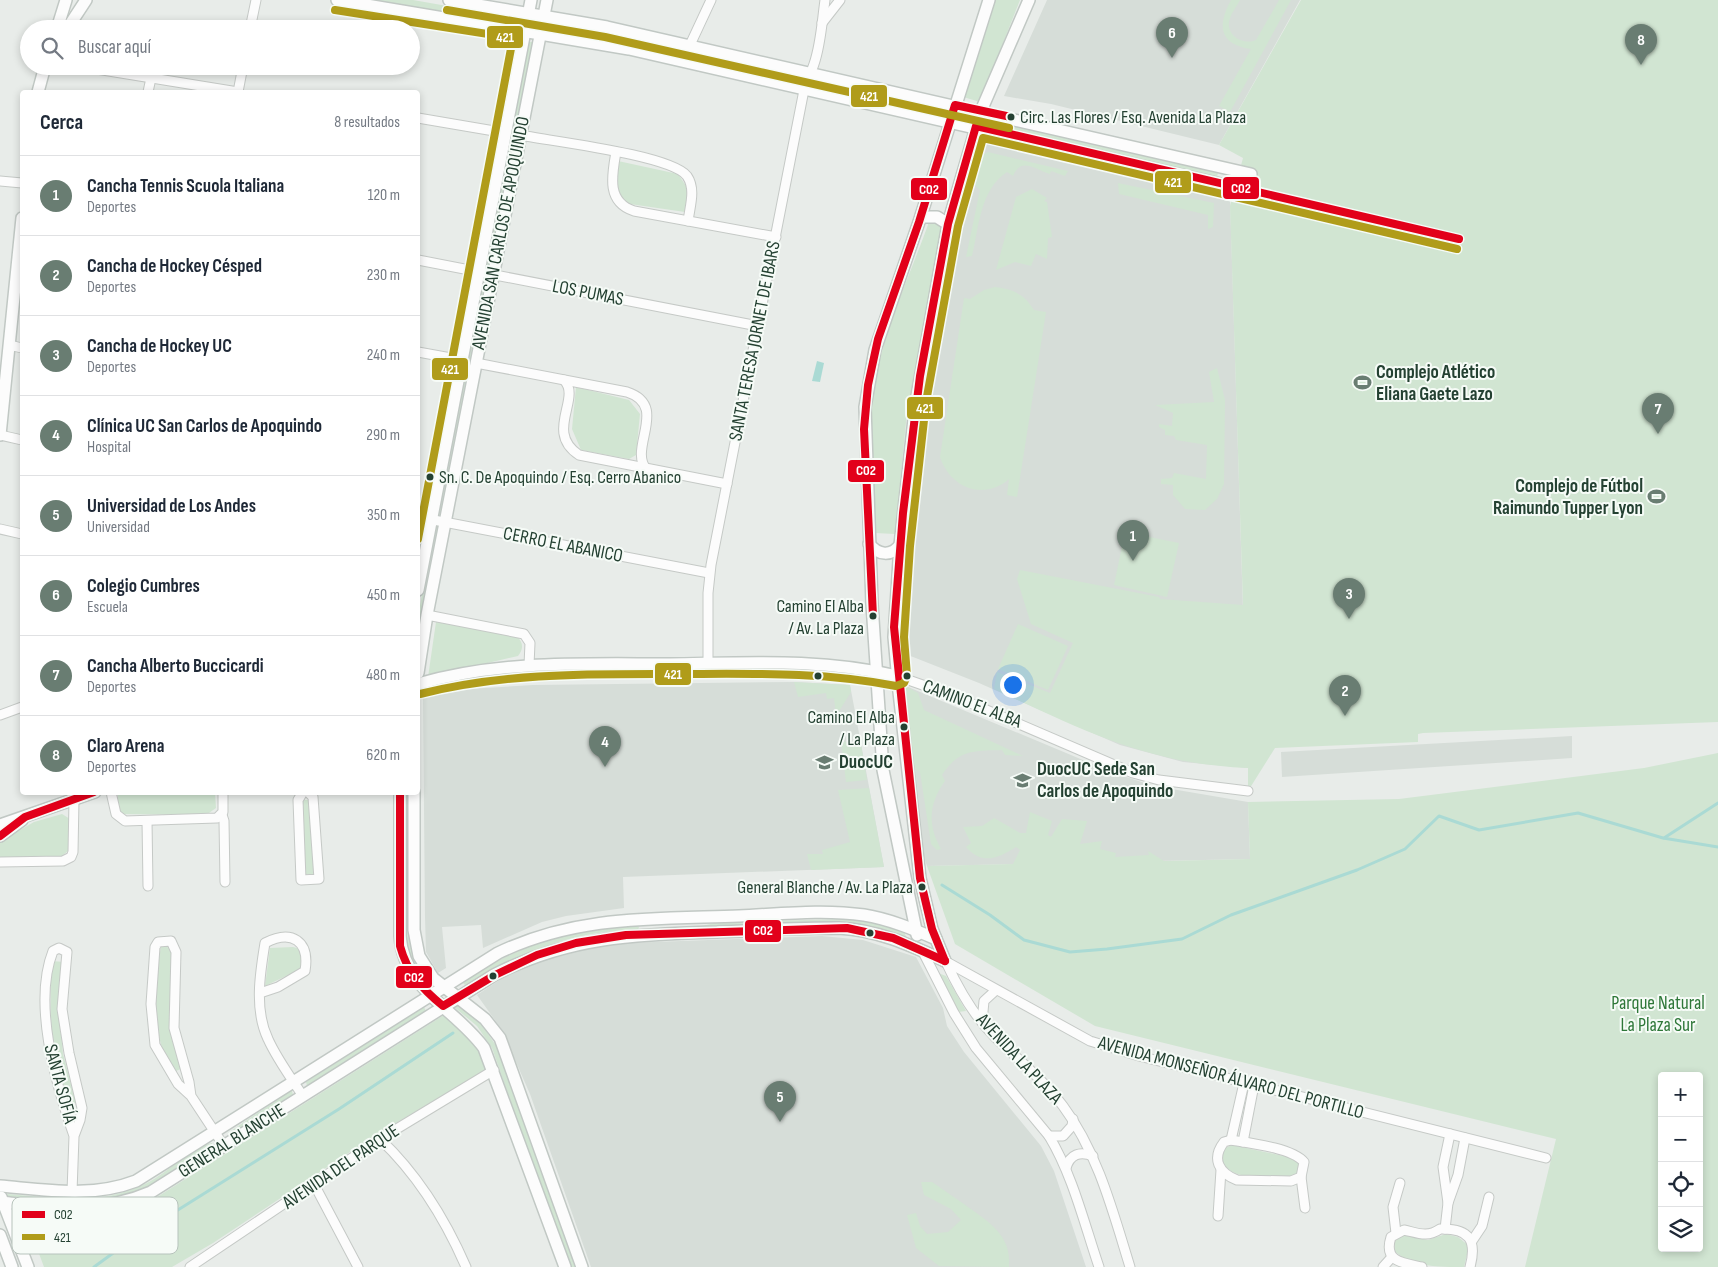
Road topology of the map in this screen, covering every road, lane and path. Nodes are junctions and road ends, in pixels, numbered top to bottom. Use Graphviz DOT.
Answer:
graph roads {
  1 [pos="66,0"];
  2 [pos="86,0"];
  3 [pos="256,0"];
  4 [pos="337,0"];
  5 [pos="449,0"];
  6 [pos="531,0"];
  7 [pos="547,0"];
  8 [pos="711,0"];
  9 [pos="824,0"];
  10 [pos="840,0"];
  11 [pos="989,0"];
  12 [pos="1029,0"];
  13 [pos="529,13"];
  14 [pos="543,15"];
  15 [pos="60,20"];
  16 [pos="72,20"];
  17 [pos="252,20"];
  18 [pos="822,23"];
  19 [pos="525,30"];
  20 [pos="540,33"];
  21 [pos="690,45"];
  22 [pos="809,73"];
  23 [pos="43,75"];
  24 [pos="133,75"];
  25 [pos="241,75"];
  26 [pos="151,78"];
  27 [pos="39,90"];
  28 [pos="148,90"];
  29 [pos="226,90"];
  30 [pos="238,90"];
  31 [pos="804,90"];
  32 [pos="955,105"];
  33 [pos="981,111"];
  34 [pos="420,118"];
  35 [pos="950,122"];
  36 [pos="976,126"];
  37 [pos="506,133"];
  38 [pos="520,135"];
  39 [pos="616,152"];
  40 [pos="1199,162"];
  41 [pos="1251,174"];
  42 [pos="1196,178"];
  43 [pos="0,181"];
  44 [pos="20,183"];
  45 [pos="1247,190"];
  46 [pos="921,217"];
  47 [pos="688,221"];
  48 [pos="948,224"];
  49 [pos="776,237"];
  50 [pos="20,238"];
  51 [pos="420,260"];
  52 [pos="479,272"];
  53 [pos="493,274"];
  54 [pos="758,326"];
  55 [pos="9,345"];
  56 [pos="20,348"];
  57 [pos="420,352"];
  58 [pos="462,360"];
  59 [pos="476,363"];
  60 [pos="564,380"];
  61 [pos="0,435"];
  62 [pos="20,440"];
  63 [pos="647,470"];
  64 [pos="727,484"];
  65 [pos="420,517"];
  66 [pos="431,520"];
  67 [pos="445,523"];
  68 [pos="0,529"];
  69 [pos="20,534"];
  70 [pos="869,544"];
  71 [pos="900,545"];
  72 [pos="709,573"];
  73 [pos="420,579"];
  74 [pos="427,615"];
  75 [pos="420,661"];
  76 [pos="708,663"];
  77 [pos="529,665"];
  78 [pos="876,670"];
  79 [pos="897,676"];
  80 [pos="420,683"];
  81 [pos="20,708"];
  82 [pos="0,715"];
  83 [pos="1248,791"];
  84 [pos="87,795"];
  85 [pos="113,795"];
  86 [pos="224,795"];
  87 [pos="302,795"];
  88 [pos="311,795"];
  89 [pos="400,795"];
  90 [pos="414,795"];
  91 [pos="74,800"];
  92 [pos="222,815"];
  93 [pos="25,817"];
  94 [pos="147,821"];
  95 [pos="0,825"];
  96 [pos="0,836"];
  97 [pos="0,862"];
  98 [pos="225,882"];
  99 [pos="148,886"];
  100 [pos="915,930"];
  101 [pos="936,939"];
  102 [pos="922,950"];
  103 [pos="945,962"];
  104 [pos="444,986"];
  105 [pos="996,990"];
  106 [pos="260,993"];
  107 [pos="430,996"];
  108 [pos="458,997"];
  109 [pos="443,1006"];
  110 [pos="973,1009"];
  111 [pos="954,1014"];
  112 [pos="982,1022"];
  113 [pos="64,1029"];
  114 [pos="47,1031"];
  115 [pos="494,1070"];
  116 [pos="294,1083"];
  117 [pos="1244,1083"];
  118 [pos="1254,1085"];
  119 [pos="191,1096"];
  120 [pos="303,1096"];
  121 [pos="1073,1120"];
  122 [pos="215,1134"];
  123 [pos="1450,1134"];
  124 [pos="74,1136"];
  125 [pos="1049,1136"];
  126 [pos="380,1138"];
  127 [pos="1465,1138"];
  128 [pos="1231,1140"];
  129 [pos="1244,1142"];
  130 [pos="224,1146"];
  131 [pos="1093,1156"];
  132 [pos="1546,1158"];
  133 [pos="1066,1168"];
  134 [pos="1221,1170"];
  135 [pos="1301,1177"];
  136 [pos="1400,1183"];
  137 [pos="314,1184"];
  138 [pos="0,1186"];
  139 [pos="72,1192"];
  140 [pos="136,1197"];
  141 [pos="1489,1197"];
  142 [pos="1,1200"];
  143 [pos="1448,1203"];
  144 [pos="1305,1208"];
  145 [pos="1218,1216"];
  146 [pos="12,1227"];
  147 [pos="1445,1229"];
  148 [pos="1396,1233"];
  149 [pos="0,1235"];
  150 [pos="1472,1241"];
  151 [pos="23,1254"];
  152 [pos="1392,1257"];
  153 [pos="12,1267"];
  154 [pos="28,1267"];
  155 [pos="190,1267"];
  156 [pos="358,1267"];
  157 [pos="466,1267"];
  158 [pos="565,1267"];
  159 [pos="582,1267"];
  160 [pos="1098,1267"];
  161 [pos="1130,1267"];
  162 [pos="1383,1267"];
  163 [pos="1422,1267"];
  164 [pos="1470,1267"];
  1 -- 15 [label="main road"];
  2 -- 16 [label="main road"];
  3 -- 17 [label="street"];
  4 -- 19 [label="main road"];
  5 -- 13 [label="main road"];
  6 -- 13 [label="main road, AVENIDA SAN CARLOS DE APOQUINDO"];
  7 -- 14 [label="main road, AVENIDA SAN CARLOS DE APOQUINDO"];
  8 -- 21 [label="street"];
  9 -- 18 [label="street, SANTA TERESA JORNET DE IBARS"];
  10 -- 18 [label="street, SANTA TERESA JORNET DE IBARS"];
  11 -- 32 [label="main road, AVENIDA LA PLAZA"];
  12 -- 33 [label="main road, AVENIDA LA PLAZA"];
  13 -- 14 [label="main road"];
  13 -- 19 [label="main road, AVENIDA SAN CARLOS DE APOQUINDO"];
  14 -- 20 [label="main road, AVENIDA SAN CARLOS DE APOQUINDO"];
  14 -- 21 [label="main road"];
  18 -- 22 [label="street, SANTA TERESA JORNET DE IBARS"];
  19 -- 20 [label="main road"];
  19 -- 37 [label="main road, AVENIDA SAN CARLOS DE APOQUINDO"];
  20 -- 31 [label="main road"];
  20 -- 38 [label="main road, AVENIDA SAN CARLOS DE APOQUINDO"];
  21 -- 22 [label="main road"];
  22 -- 31 [label="street, SANTA TERESA JORNET DE IBARS"];
  22 -- 32 [label="main road"];
  23 -- 27 [label="main road"];
  24 -- 26 [label="street"];
  25 -- 30 [label="street"];
  26 -- 28 [label="street"];
  26 -- 29 [label="street"];
  31 -- 35 [label="main road"];
  31 -- 49 [label="street, SANTA TERESA JORNET DE IBARS"];
  32 -- 33 [label="main road"];
  32 -- 35 [label="main road, AVENIDA LA PLAZA"];
  33 -- 36 [label="main road, AVENIDA LA PLAZA"];
  33 -- 40 [label="main road"];
  34 -- 37 [label="street"];
  35 -- 36 [label="main road"];
  35 -- 46 [label="main road, AVENIDA LA PLAZA"];
  36 -- 42 [label="main road"];
  36 -- 48 [label="main road, AVENIDA LA PLAZA"];
  37 -- 52 [label="main road, AVENIDA SAN CARLOS DE APOQUINDO"];
  38 -- 39 [label="street"];
  38 -- 53 [label="main road, AVENIDA SAN CARLOS DE APOQUINDO"];
  39 -- 47 [label="street"];
  39 -- 47 [label="street"];
  40 -- 41 [label="main road"];
  40 -- 42 [label="main road"];
  42 -- 45 [label="main road"];
  43 -- 44 [label="street"];
  46 -- 48 [label="main road"];
  46 -- 70 [label="main road, AVENIDA LA PLAZA"];
  47 -- 49 [label="street"];
  48 -- 71 [label="main road, AVENIDA LA PLAZA"];
  49 -- 54 [label="street, SANTA TERESA JORNET DE IBARS"];
  50 -- 55 [label="main road"];
  51 -- 52 [label="street, LOS PUMAS"];
  52 -- 53 [label="street, LOS PUMAS"];
  52 -- 58 [label="main road, AVENIDA SAN CARLOS DE APOQUINDO"];
  53 -- 54 [label="street, LOS PUMAS"];
  53 -- 59 [label="main road, AVENIDA SAN CARLOS DE APOQUINDO"];
  54 -- 64 [label="street, SANTA TERESA JORNET DE IBARS"];
  55 -- 56 [label="street"];
  55 -- 61 [label="main road"];
  57 -- 58 [label="street"];
  58 -- 66 [label="main road, AVENIDA SAN CARLOS DE APOQUINDO"];
  59 -- 60 [label="street"];
  59 -- 67 [label="main road, AVENIDA SAN CARLOS DE APOQUINDO"];
  60 -- 63 [label="street"];
  60 -- 63 [label="street"];
  61 -- 62 [label="street"];
  63 -- 64 [label="street"];
  64 -- 72 [label="street, SANTA TERESA JORNET DE IBARS"];
  65 -- 66 [label="street, CERRO EL ABANICO"];
  66 -- 67 [label="street, CERRO EL ABANICO"];
  66 -- 73 [label="main road, AVENIDA SAN CARLOS DE APOQUINDO"];
  67 -- 72 [label="street, CERRO EL ABANICO"];
  67 -- 74 [label="main road, AVENIDA SAN CARLOS DE APOQUINDO"];
  68 -- 69 [label="street"];
  70 -- 71 [label="main road"];
  70 -- 78 [label="main road, AVENIDA LA PLAZA"];
  71 -- 79 [label="main road, AVENIDA LA PLAZA"];
  72 -- 76 [label="street, SANTA TERESA JORNET DE IBARS"];
  74 -- 75 [label="main road, AVENIDA SAN CARLOS DE APOQUINDO"];
  74 -- 77 [label="street"];
  76 -- 77 [label="main road, CAMINO EL ALBA"];
  76 -- 78 [label="main road, CAMINO EL ALBA"];
  77 -- 80 [label="main road, CAMINO EL ALBA"];
  78 -- 79 [label="main road, CAMINO EL ALBA"];
  78 -- 100 [label="main road, AVENIDA LA PLAZA"];
  79 -- 83 [label="street, CAMINO EL ALBA"];
  79 -- 101 [label="main road, AVENIDA LA PLAZA"];
  81 -- 82 [label="street"];
  84 -- 91 [label="main road"];
  85 -- 94 [label="street"];
  86 -- 92 [label="street"];
  87 -- 88 [label="street"];
  89 -- 107 [label="main road"];
  90 -- 104 [label="main road"];
  91 -- 93 [label="main road"];
  91 -- 97 [label="street"];
  92 -- 94 [label="street"];
  92 -- 98 [label="street"];
  93 -- 95 [label="main road"];
  93 -- 96 [label="main road"];
  94 -- 99 [label="street"];
  100 -- 101 [label="main road"];
  100 -- 102 [label="main road, AVENIDA LA PLAZA"];
  100 -- 104 [label="main road"];
  101 -- 103 [label="main road, AVENIDA LA PLAZA"];
  102 -- 103 [label="main road, AVENIDA MONSEÑOR ÁLVARO DEL PORTILLO"];
  102 -- 108 [label="main road, AVENIDA MONSEÑOR ÁLVARO DEL PORTILLO"];
  102 -- 111 [label="street, AVENIDA LA PLAZA"];
  103 -- 105 [label="street, AVENIDA MONSEÑOR ÁLVARO DEL PORTILLO"];
  103 -- 110 [label="street, AVENIDA LA PLAZA"];
  104 -- 107 [label="main road"];
  104 -- 108 [label="main road"];
  105 -- 112 [label="street"];
  105 -- 117 [label="street, AVENIDA MONSEÑOR ÁLVARO DEL PORTILLO"];
  106 -- 106 [label="street"];
  106 -- 116 [label="street"];
  107 -- 109 [label="main road"];
  107 -- 116 [label="main road, GENERAL BLANCHE"];
  108 -- 109 [label="main road, AVENIDA MONSEÑOR ÁLVARO DEL PORTILLO"];
  108 -- 159 [label="main road"];
  109 -- 115 [label="main road"];
  109 -- 120 [label="main road, GENERAL BLANCHE"];
  110 -- 111 [label="street"];
  110 -- 112 [label="street, AVENIDA LA PLAZA"];
  111 -- 125 [label="street, AVENIDA LA PLAZA"];
  112 -- 121 [label="street, AVENIDA LA PLAZA"];
  113 -- 114 [label="street, SANTA SOFÍA"];
  113 -- 114 [label="street, SANTA SOFÍA"];
  113 -- 124 [label="street, SANTA SOFÍA"];
  114 -- 124 [label="street, SANTA SOFÍA"];
  115 -- 126 [label="street, AVENIDA DEL PARQUE"];
  115 -- 158 [label="main road"];
  116 -- 120 [label="street"];
  116 -- 122 [label="main road, GENERAL BLANCHE"];
  117 -- 118 [label="street, AVENIDA MONSEÑOR ÁLVARO DEL PORTILLO"];
  117 -- 128 [label="street"];
  118 -- 123 [label="street, AVENIDA MONSEÑOR ÁLVARO DEL PORTILLO"];
  118 -- 129 [label="street"];
  119 -- 119 [label="street"];
  119 -- 122 [label="street"];
  120 -- 130 [label="main road, GENERAL BLANCHE"];
  121 -- 125 [label="street"];
  121 -- 131 [label="street, AVENIDA LA PLAZA"];
  122 -- 130 [label="street"];
  122 -- 139 [label="main road, GENERAL BLANCHE"];
  123 -- 127 [label="street, AVENIDA MONSEÑOR ÁLVARO DEL PORTILLO"];
  123 -- 143 [label="street"];
  124 -- 139 [label="street, SANTA SOFÍA"];
  125 -- 133 [label="street, AVENIDA LA PLAZA"];
  126 -- 137 [label="street, AVENIDA DEL PARQUE"];
  126 -- 157 [label="street"];
  127 -- 132 [label="street, AVENIDA MONSEÑOR ÁLVARO DEL PORTILLO"];
  127 -- 143 [label="street"];
  128 -- 129 [label="street"];
  128 -- 134 [label="street"];
  129 -- 135 [label="street"];
  130 -- 140 [label="main road, GENERAL BLANCHE"];
  131 -- 133 [label="street"];
  131 -- 161 [label="street, AVENIDA LA PLAZA"];
  133 -- 160 [label="street, AVENIDA LA PLAZA"];
  134 -- 135 [label="street"];
  134 -- 145 [label="street"];
  135 -- 144 [label="street"];
  136 -- 148 [label="street"];
  137 -- 155 [label="street, AVENIDA DEL PARQUE"];
  137 -- 156 [label="street"];
  138 -- 139 [label="main road, GENERAL BLANCHE"];
  141 -- 150 [label="street"];
  142 -- 146 [label="main road"];
  143 -- 147 [label="street"];
  147 -- 148 [label="street"];
  147 -- 150 [label="street"];
  148 -- 152 [label="street"];
  149 -- 153 [label="main road"];
  150 -- 164 [label="street"];
  151 -- 154 [label="main road"];
  152 -- 162 [label="street"];
  152 -- 163 [label="street"];
}
